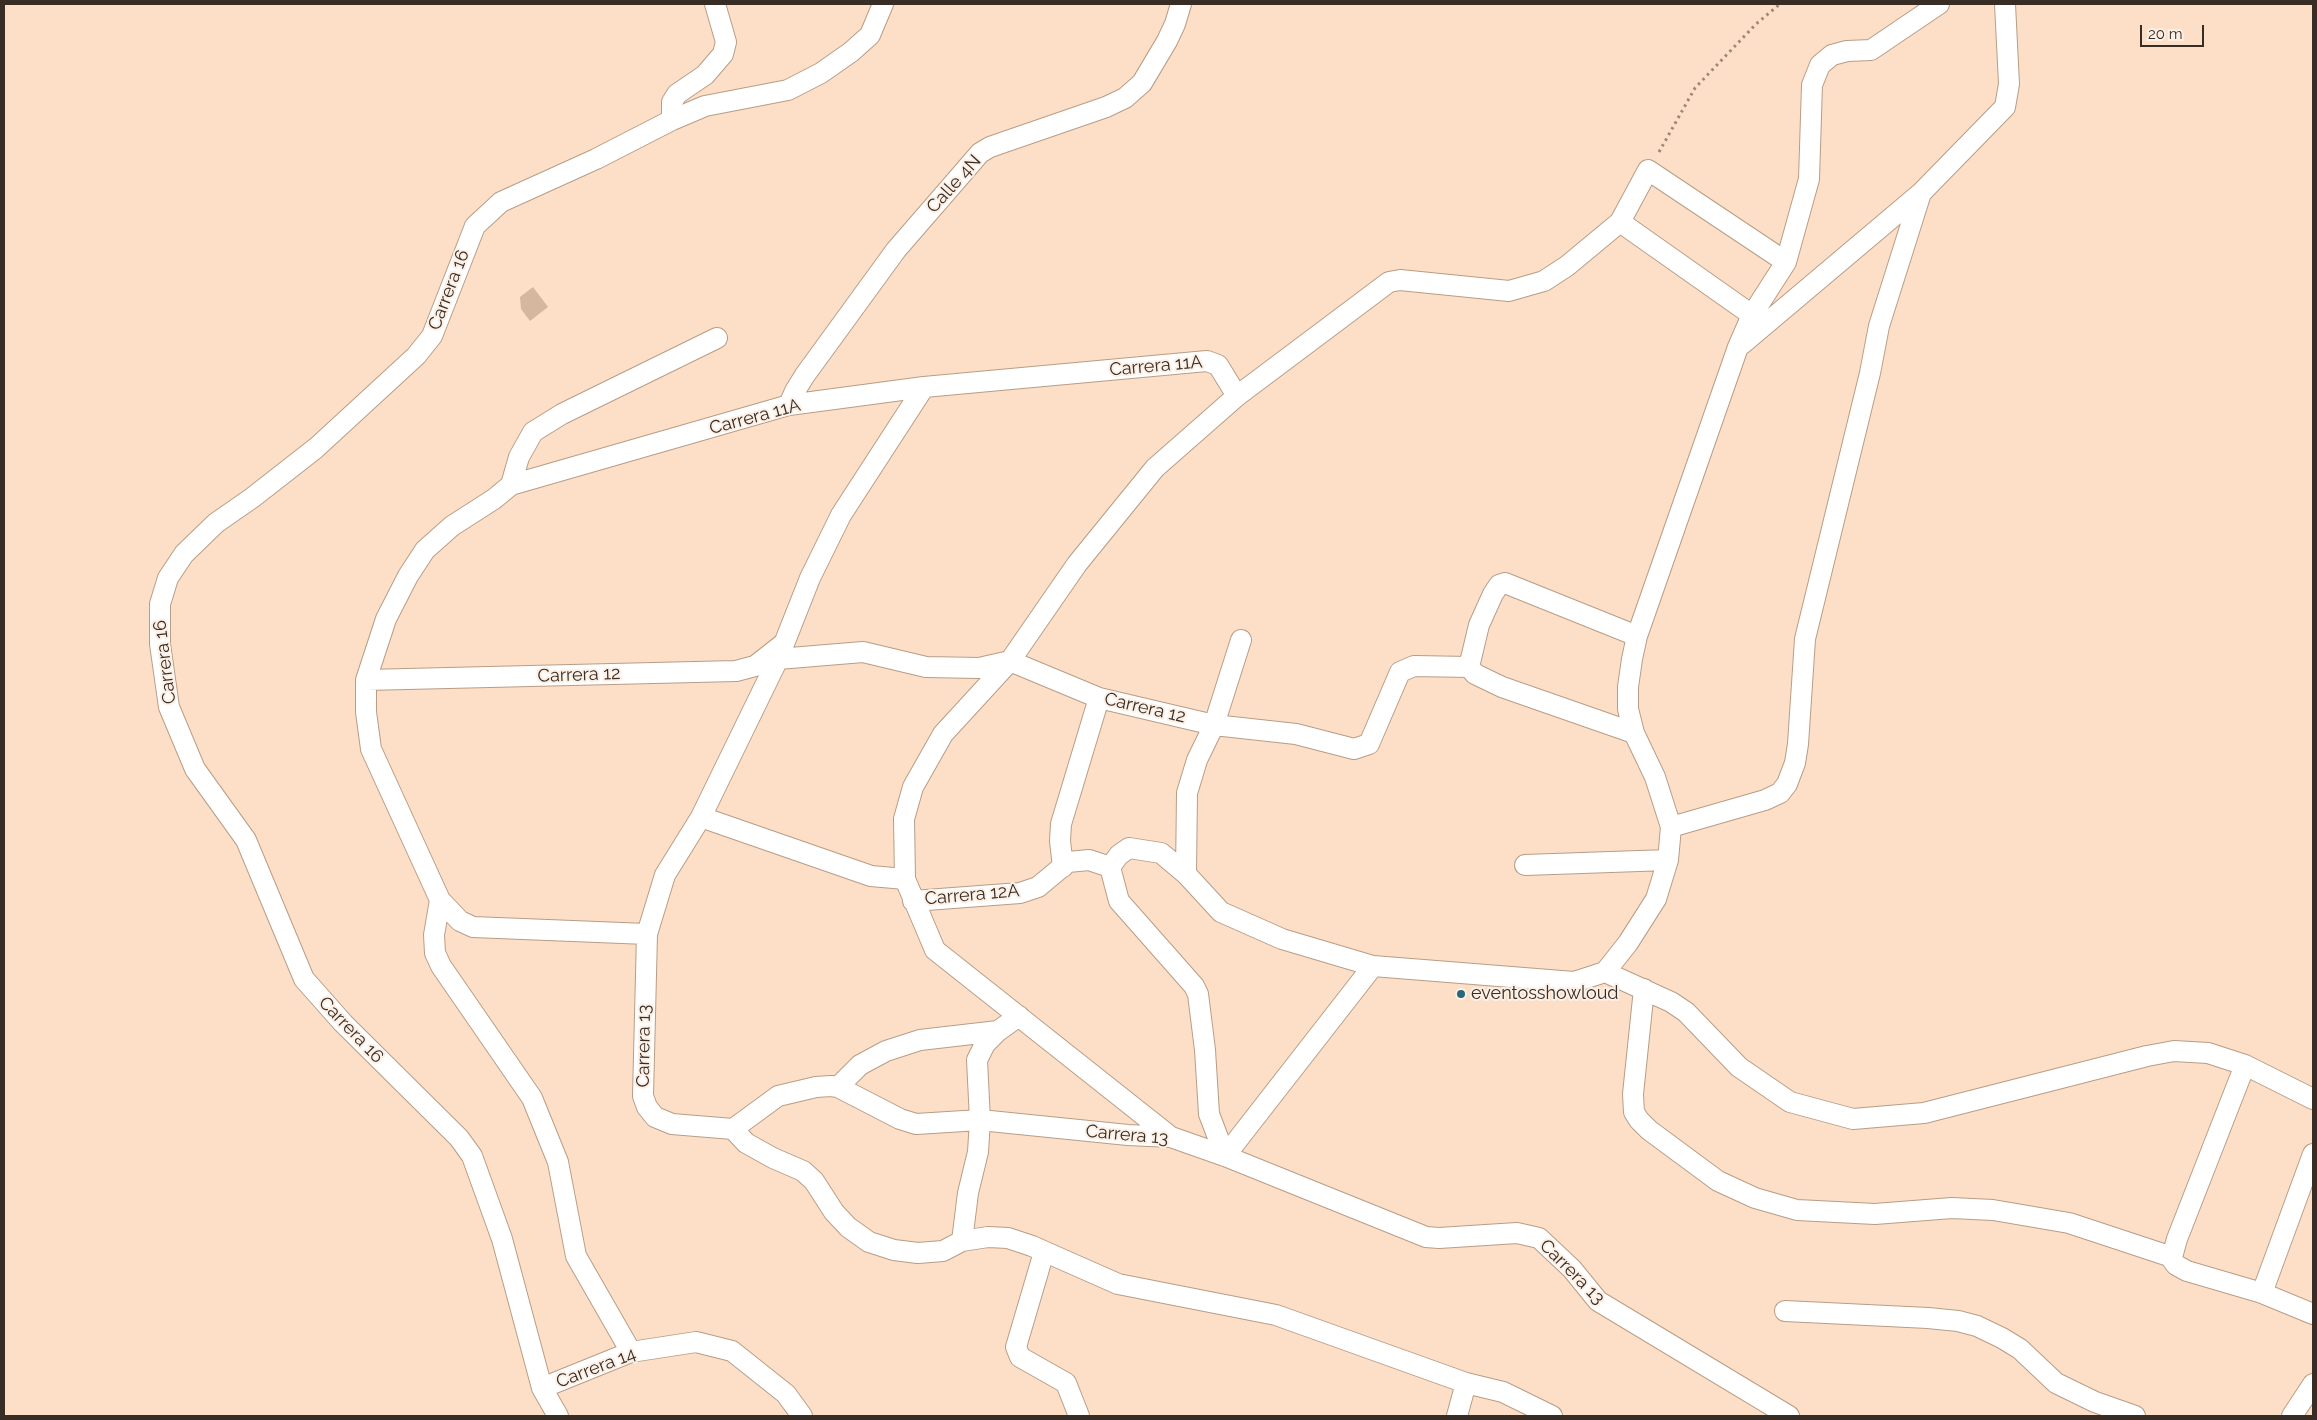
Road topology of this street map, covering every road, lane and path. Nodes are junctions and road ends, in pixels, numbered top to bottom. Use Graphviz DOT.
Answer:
graph roads {
  1 [pos="715,4"];
  2 [pos="883,4"];
  3 [pos="1180,4"];
  4 [pos="1780,4"];
  5 [pos="1940,4"];
  6 [pos="2005,4"];
  7 [pos="672,120"];
  8 [pos="1648,170"];
  9 [pos="1921,193"];
  10 [pos="1620,222"];
  11 [pos="1786,262"];
  12 [pos="1752,315"];
  13 [pos="717,338"];
  14 [pos="1738,347"];
  15 [pos="924,387"];
  16 [pos="1237,396"];
  17 [pos="789,405"];
  18 [pos="511,485"];
  19 [pos="1637,636"];
  20 [pos="1241,640"];
  21 [pos="781,651"];
  22 [pos="1010,662"];
  23 [pos="1469,667"];
  24 [pos="366,680"];
  25 [pos="1099,698"];
  26 [pos="1214,725"];
  27 [pos="1634,733"];
  28 [pos="701,817"];
  29 [pos="1670,827"];
  30 [pos="1668,860"];
  31 [pos="1525,865"];
  32 [pos="1063,867"];
  33 [pos="1110,867"];
  34 [pos="1186,874"];
  35 [pos="905,879"];
  36 [pos="440,900"];
  37 [pos="913,901"];
  38 [pos="647,934"];
  39 [pos="1372,966"];
  40 [pos="1605,972"];
  41 [pos="1644,989"];
  42 [pos="1019,1016"];
  43 [pos="998,1031"];
  44 [pos="2245,1065"];
  45 [pos="838,1087"];
  46 [pos="2313,1099"];
  47 [pos="980,1120"];
  48 [pos="733,1129"];
  49 [pos="1171,1137"];
  50 [pos="2313,1154"];
  51 [pos="1224,1156"];
  52 [pos="962,1241"];
  53 [pos="1044,1252"];
  54 [pos="2172,1257"];
  55 [pos="2262,1293"];
  56 [pos="1785,1311"];
  57 [pos="2313,1314"];
  58 [pos="631,1352"];
  59 [pos="1466,1382"];
  60 [pos="2313,1384"];
  61 [pos="542,1388"];
  62 [pos="2091,1409"];
  63 [pos="2295,1415"];
  64 [pos="558,1416"];
  65 [pos="802,1416"];
  66 [pos="1079,1416"];
  67 [pos="1457,1416"];
  68 [pos="1552,1416"];
  69 [pos="1789,1416"];
  70 [pos="2135,1416"];
  1 -- 7 [label="street"];
  2 -- 7 [label="street, Carrera 16"];
  3 -- 17 [label="street, Calle 4N"];
  4 -- 8 [label="path"];
  5 -- 11 [label="street"];
  6 -- 9 [label="street"];
  7 -- 61 [label="street, Carrera 16"];
  8 -- 10 [label="street"];
  8 -- 11 [label="street"];
  9 -- 14 [label="street"];
  9 -- 29 [label="street"];
  10 -- 12 [label="street"];
  10 -- 16 [label="street"];
  11 -- 12 [label="street"];
  12 -- 14 [label="street"];
  13 -- 18 [label="street"];
  14 -- 19 [label="street"];
  15 -- 16 [label="street, Carrera 11A"];
  15 -- 17 [label="street, Carrera 11A"];
  15 -- 21 [label="street, Carrera 13"];
  16 -- 22 [label="street"];
  17 -- 18 [label="street, Carrera 11A"];
  18 -- 24 [label="street, Carrera 11A"];
  19 -- 23 [label="street"];
  19 -- 27 [label="street"];
  20 -- 26 [label="street"];
  21 -- 22 [label="street"];
  21 -- 24 [label="street, Carrera 12"];
  21 -- 28 [label="street, Carrera 13"];
  22 -- 25 [label="street, Carrera 12"];
  22 -- 35 [label="street"];
  23 -- 26 [label="street, Carrera 12"];
  23 -- 27 [label="street"];
  24 -- 36 [label="street, Carrera 11A"];
  25 -- 26 [label="street, Carrera 12"];
  25 -- 32 [label="street"];
  26 -- 34 [label="street"];
  27 -- 29 [label="street"];
  28 -- 35 [label="street"];
  28 -- 38 [label="street, Carrera 13"];
  29 -- 30 [label="street"];
  30 -- 31 [label="street"];
  30 -- 40 [label="street"];
  32 -- 33 [label="street, Carrera 12A"];
  32 -- 37 [label="street, Carrera 12A"];
  33 -- 34 [label="street"];
  33 -- 51 [label="street"];
  34 -- 39 [label="street"];
  35 -- 37 [label="street"];
  36 -- 38 [label="street"];
  36 -- 58 [label="street"];
  37 -- 42 [label="street"];
  38 -- 48 [label="street, Carrera 13"];
  39 -- 40 [label="street"];
  39 -- 51 [label="street"];
  40 -- 41 [label="street"];
  41 -- 44 [label="street"];
  41 -- 54 [label="street"];
  42 -- 43 [label="street"];
  42 -- 49 [label="street"];
  43 -- 45 [label="street"];
  43 -- 47 [label="street"];
  44 -- 46 [label="street"];
  44 -- 54 [label="street"];
  45 -- 47 [label="street, Carrera 13"];
  45 -- 48 [label="street"];
  47 -- 49 [label="street, Carrera 13"];
  47 -- 52 [label="street"];
  48 -- 52 [label="street"];
  49 -- 51 [label="street, Carrera 13"];
  50 -- 55 [label="street"];
  51 -- 69 [label="street, Carrera 13"];
  52 -- 53 [label="street"];
  53 -- 59 [label="street"];
  53 -- 66 [label="street"];
  54 -- 55 [label="street"];
  55 -- 57 [label="street"];
  56 -- 62 [label="street"];
  58 -- 61 [label="street, Carrera 14"];
  58 -- 65 [label="street, Carrera 14"];
  59 -- 67 [label="street"];
  59 -- 68 [label="street"];
  60 -- 63 [label="street"];
  61 -- 64 [label="street, Carrera 16"];
  62 -- 70 [label="street"];
}
